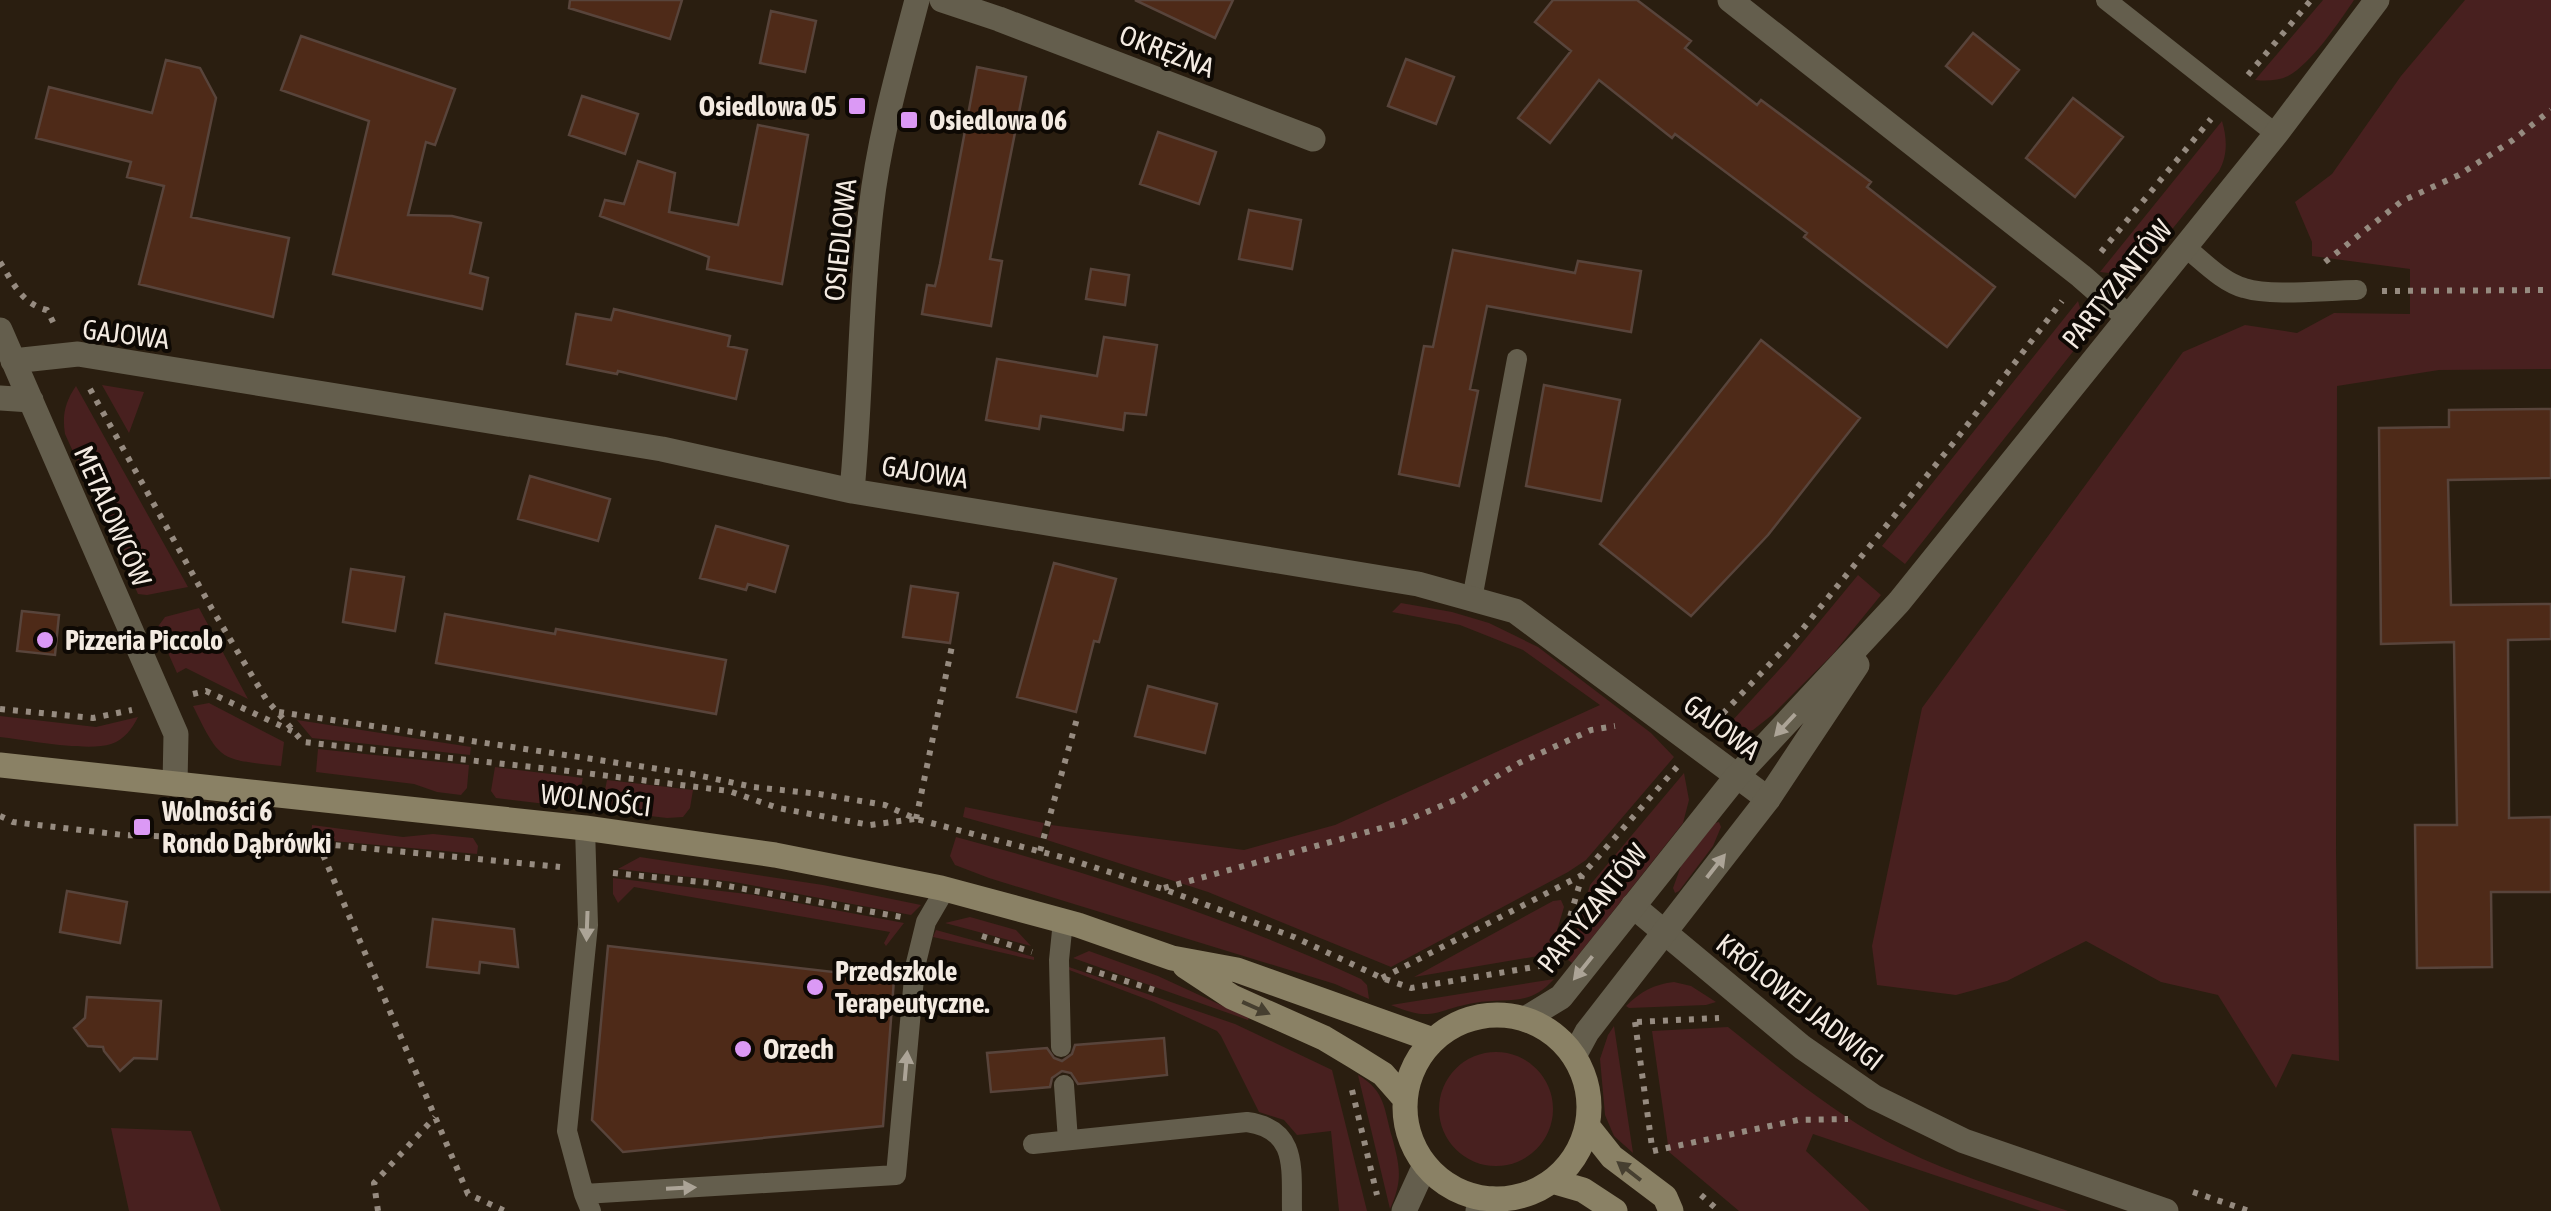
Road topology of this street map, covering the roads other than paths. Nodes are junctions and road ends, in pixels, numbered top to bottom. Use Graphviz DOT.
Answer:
graph roads {
  1 [pos="917,0"];
  2 [pos="942,0"];
  3 [pos="1730,0"];
  4 [pos="2106,0"];
  5 [pos="2377,0"];
  6 [pos="2276,134"];
  7 [pos="1314,139"];
  8 [pos="2185,247"];
  9 [pos="2357,290"];
  10 [pos="2128,318"];
  11 [pos="0,330"];
  12 [pos="1518,359"];
  13 [pos="13,361"];
  14 [pos="0,398"];
  15 [pos="30,400"];
  16 [pos="852,491"];
  17 [pos="1472,599"];
  18 [pos="1899,602"];
  19 [pos="0,765"];
  20 [pos="1737,776"];
  21 [pos="175,784"];
  22 [pos="1768,799"];
  23 [pos="586,828"];
  24 [pos="942,888"];
  25 [pos="1632,906"];
  26 [pos="1063,922"];
  27 [pos="1664,933"];
  28 [pos="1172,958"];
  29 [pos="1525,1019"];
  30 [pos="1433,1040"];
  31 [pos="1061,1046"];
  32 [pos="1574,1056"];
  33 [pos="1064,1086"];
  34 [pos="1405,1099"];
  35 [pos="1589,1128"];
  36 [pos="1068,1140"];
  37 [pos="1033,1144"];
  38 [pos="1425,1164"];
  39 [pos="1552,1182"];
  40 [pos="587,1202"];
  41 [pos="1485,1205"];
  42 [pos="1292,1211"];
  43 [pos="1404,1211"];
  44 [pos="1615,1211"];
  45 [pos="1671,1211"];
  46 [pos="2166,1211"];
  1 -- 16 [label="street, OSIEDLOWA"];
  2 -- 7 [label="street, OKRĘŻNA"];
  3 -- 10 [label="street"];
  4 -- 6 [label="lane"];
  5 -- 6 [label="street, PARTYZANTÓW"];
  6 -- 8 [label="street, PARTYZANTÓW"];
  8 -- 9 [label="lane"];
  8 -- 10 [label="street, PARTYZANTÓW"];
  10 -- 18 [label="street, PARTYZANTÓW"];
  11 -- 13 [label="street, METALOWCÓW"];
  12 -- 17 [label="lane"];
  13 -- 15 [label="street, METALOWCÓW"];
  13 -- 16 [label="street, GAJOWA"];
  14 -- 15 [label="street"];
  15 -- 21 [label="street, METALOWCÓW"];
  16 -- 17 [label="street, GAJOWA"];
  17 -- 20 [label="street, GAJOWA"];
  18 -- 20 [label="street, PARTYZANTÓW, one-way"];
  18 -- 22 [label="street, PARTYZANTÓW"];
  19 -- 21 [label="main road, WOLNOŚCI"];
  20 -- 22 [label="street, GAJOWA"];
  20 -- 25 [label="street, PARTYZANTÓW"];
  21 -- 23 [label="main road, WOLNOŚCI"];
  27 -- 22 [label="street, PARTYZANTÓW, one-way"];
  23 -- 24 [label="main road, WOLNOŚCI"];
  23 -- 40 [label="lane, one-way"];
  24 -- 26 [label="main road, WOLNOŚCI"];
  40 -- 24 [label="lane, one-way"];
  25 -- 27 [label="street, KRÓLOWEJ JADWIGI"];
  25 -- 29 [label="street, PARTYZANTÓW, one-way"];
  26 -- 28 [label="main road, WOLNOŚCI"];
  26 -- 31 [label="lane"];
  27 -- 32 [label="street, PARTYZANTÓW"];
  27 -- 46 [label="street, KRÓLOWEJ JADWIGI"];
  28 -- 30 [label="main road, WOLNOŚCI"];
  28 -- 34 [label="main road, WOLNOŚCI, one-way"];
  29 -- 30 [label="main road"];
  29 -- 32 [label="main road"];
  30 -- 34 [label="main road"];
  32 -- 35 [label="main road"];
  33 -- 36 [label="lane"];
  34 -- 38 [label="main road"];
  35 -- 39 [label="main road"];
  45 -- 35 [label="main road, one-way"];
  36 -- 37 [label="lane"];
  36 -- 42 [label="lane"];
  38 -- 41 [label="main road"];
  38 -- 43 [label="street"];
  39 -- 41 [label="main road"];
  39 -- 44 [label="main road"];
}
